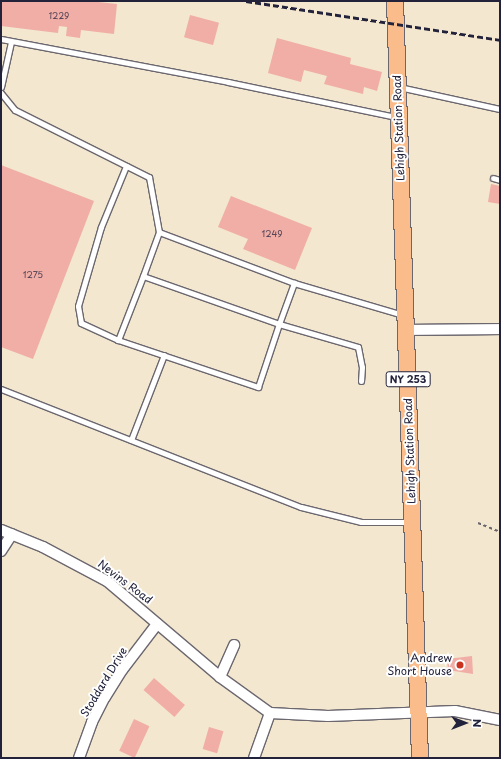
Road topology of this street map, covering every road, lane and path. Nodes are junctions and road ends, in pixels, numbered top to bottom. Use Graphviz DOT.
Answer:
graph roads {
  1 [pos="395,1"];
  2 [pos="1,39"];
  3 [pos="11,42"];
  4 [pos="1,87"];
  5 [pos="398,87"];
  6 [pos="1,93"];
  7 [pos="500,109"];
  8 [pos="399,118"];
  9 [pos="126,166"];
  10 [pos="493,178"];
  11 [pos="500,180"];
  12 [pos="159,232"];
  13 [pos="143,276"];
  14 [pos="294,283"];
  15 [pos="406,323"];
  16 [pos="280,324"];
  17 [pos="500,329"];
  18 [pos="118,340"];
  19 [pos="164,355"];
  20 [pos="361,382"];
  21 [pos="1,389"];
  22 [pos="131,440"];
  23 [pos="412,522"];
  24 [pos="478,523"];
  25 [pos="1,530"];
  26 [pos="500,532"];
  27 [pos="12,534"];
  28 [pos="1,551"];
  29 [pos="157,624"];
  30 [pos="234,645"];
  31 [pos="220,677"];
  32 [pos="270,713"];
  33 [pos="418,713"];
  34 [pos="500,720"];
  35 [pos="79,758"];
  36 [pos="254,758"];
  37 [pos="420,758"];
  1 -- 5 [label="main road, Lehigh Station Road / NY 253"];
  2 -- 3 [label="lane"];
  3 -- 4 [label="lane"];
  3 -- 8 [label="lane"];
  5 -- 7 [label="lane"];
  5 -- 8 [label="main road, Lehigh Station Road / NY 253"];
  6 -- 9 [label="lane"];
  8 -- 15 [label="main road, Lehigh Station Road / NY 253"];
  9 -- 12 [label="lane"];
  9 -- 18 [label="lane"];
  10 -- 11 [label="lane"];
  12 -- 13 [label="lane"];
  12 -- 14 [label="lane"];
  13 -- 16 [label="lane"];
  13 -- 18 [label="lane"];
  14 -- 15 [label="lane"];
  14 -- 16 [label="lane"];
  15 -- 17 [label="street"];
  15 -- 23 [label="main road, Lehigh Station Road / NY 253"];
  16 -- 19 [label="lane"];
  16 -- 20 [label="lane"];
  18 -- 19 [label="lane"];
  19 -- 22 [label="lane"];
  21 -- 22 [label="lane"];
  22 -- 23 [label="lane"];
  23 -- 33 [label="main road, Lehigh Station Road / NY 253"];
  24 -- 26 [label="path"];
  25 -- 27 [label="street, Nevins Road"];
  27 -- 28 [label="street"];
  27 -- 29 [label="street, Nevins Road"];
  29 -- 31 [label="street, Nevins Road"];
  29 -- 35 [label="street, Stoddard Drive"];
  30 -- 31 [label="street"];
  31 -- 32 [label="street, Nevins Road"];
  32 -- 33 [label="street"];
  32 -- 36 [label="street"];
  33 -- 34 [label="street"];
  33 -- 37 [label="main road, Lehigh Station Road / NY 253"];
}
